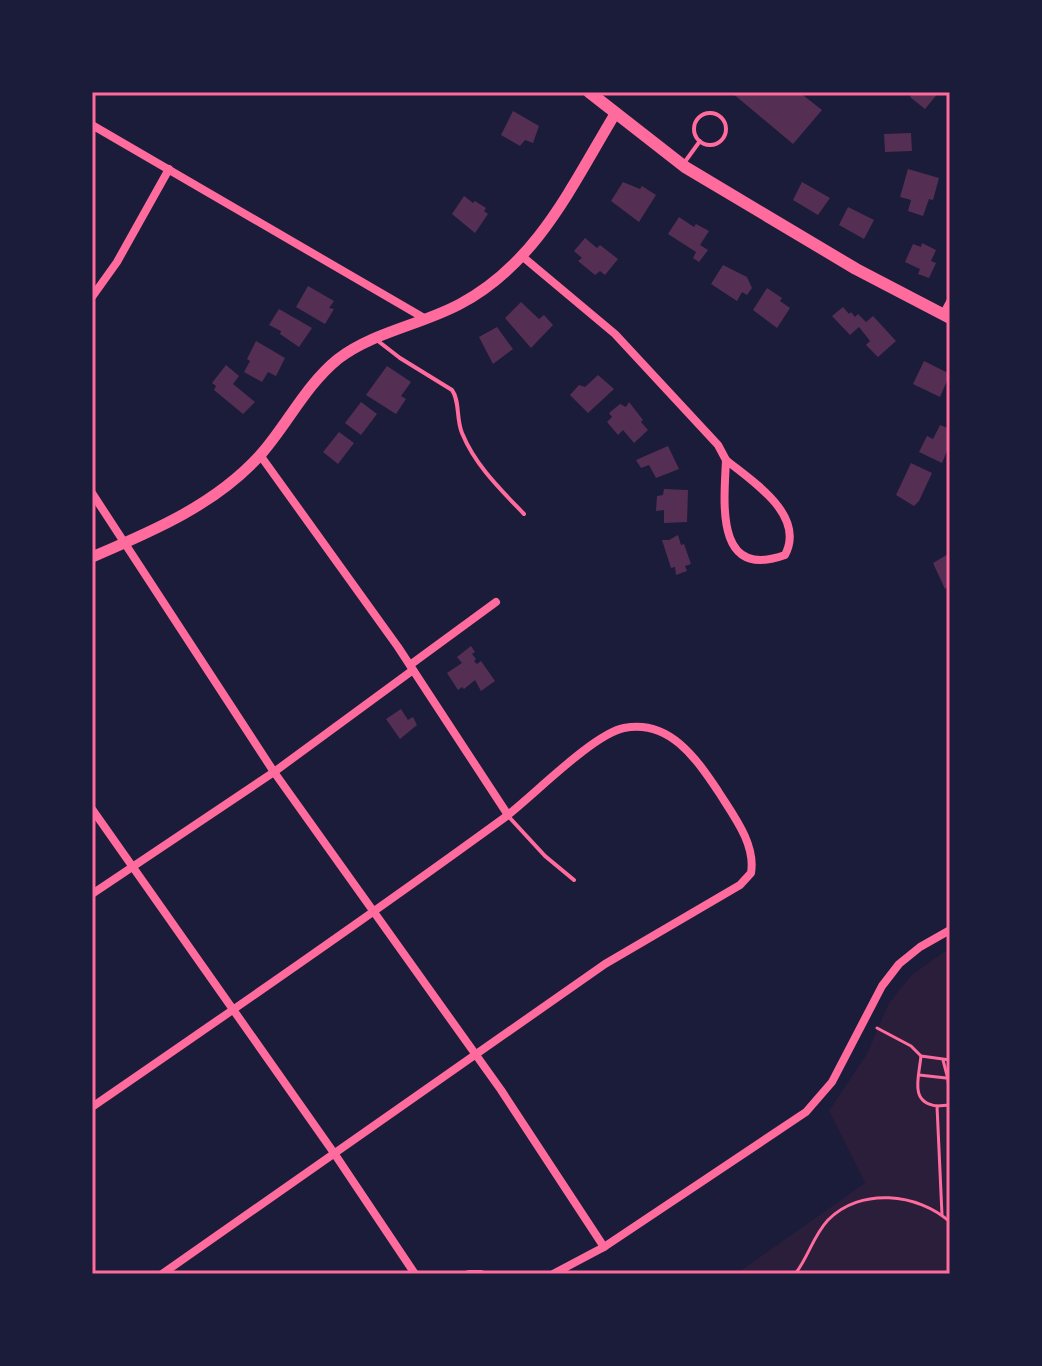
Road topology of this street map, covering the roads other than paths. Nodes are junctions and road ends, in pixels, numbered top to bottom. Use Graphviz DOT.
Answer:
graph roads {
  1 [pos="589,92"];
  2 [pos="615,114"];
  3 [pos="92,125"];
  4 [pos="700,141"];
  5 [pos="682,164"];
  6 [pos="169,169"];
  7 [pos="523,257"];
  8 [pos="92,297"];
  9 [pos="950,302"];
  10 [pos="947,316"];
  11 [pos="424,318"];
  12 [pos="376,339"];
  13 [pos="260,455"];
  14 [pos="726,460"];
  15 [pos="92,493"];
  16 [pos="524,514"];
  17 [pos="126,543"];
  18 [pos="92,557"];
  19 [pos="496,602"];
  20 [pos="412,667"];
  21 [pos="274,772"];
  22 [pos="92,809"];
  23 [pos="508,815"];
  24 [pos="133,868"];
  25 [pos="574,880"];
  26 [pos="92,894"];
  27 [pos="373,912"];
  28 [pos="950,930"];
  29 [pos="233,1010"];
  30 [pos="476,1055"];
  31 [pos="92,1107"];
  32 [pos="334,1153"];
  33 [pos="604,1247"];
  34 [pos="162,1274"];
  35 [pos="415,1274"];
  36 [pos="469,1274"];
  37 [pos="481,1274"];
  38 [pos="553,1274"];
  1 -- 2 [label="main road"];
  2 -- 5 [label="main road"];
  2 -- 7 [label="street"];
  3 -- 6 [label="street"];
  4 -- 4 [label="lane"];
  4 -- 5 [label="lane"];
  5 -- 10 [label="main road"];
  6 -- 8 [label="street"];
  6 -- 11 [label="street"];
  7 -- 11 [label="street"];
  7 -- 14 [label="street"];
  9 -- 10 [label="street"];
  11 -- 12 [label="street"];
  12 -- 13 [label="street"];
  12 -- 16 [label="lane"];
  13 -- 17 [label="street"];
  13 -- 20 [label="street"];
  14 -- 14 [label="street"];
  15 -- 17 [label="street"];
  17 -- 18 [label="street"];
  17 -- 21 [label="street"];
  19 -- 20 [label="street"];
  20 -- 21 [label="street"];
  20 -- 23 [label="street"];
  21 -- 24 [label="street"];
  21 -- 27 [label="street"];
  22 -- 24 [label="street"];
  23 -- 25 [label="lane"];
  23 -- 27 [label="street"];
  23 -- 30 [label="street"];
  24 -- 26 [label="street"];
  24 -- 29 [label="street"];
  27 -- 29 [label="street"];
  27 -- 30 [label="street"];
  28 -- 33 [label="street"];
  29 -- 31 [label="street"];
  29 -- 32 [label="street"];
  30 -- 32 [label="street"];
  30 -- 33 [label="street"];
  32 -- 34 [label="street"];
  32 -- 35 [label="street"];
  33 -- 38 [label="street"];
  36 -- 37 [label="street"];
}
